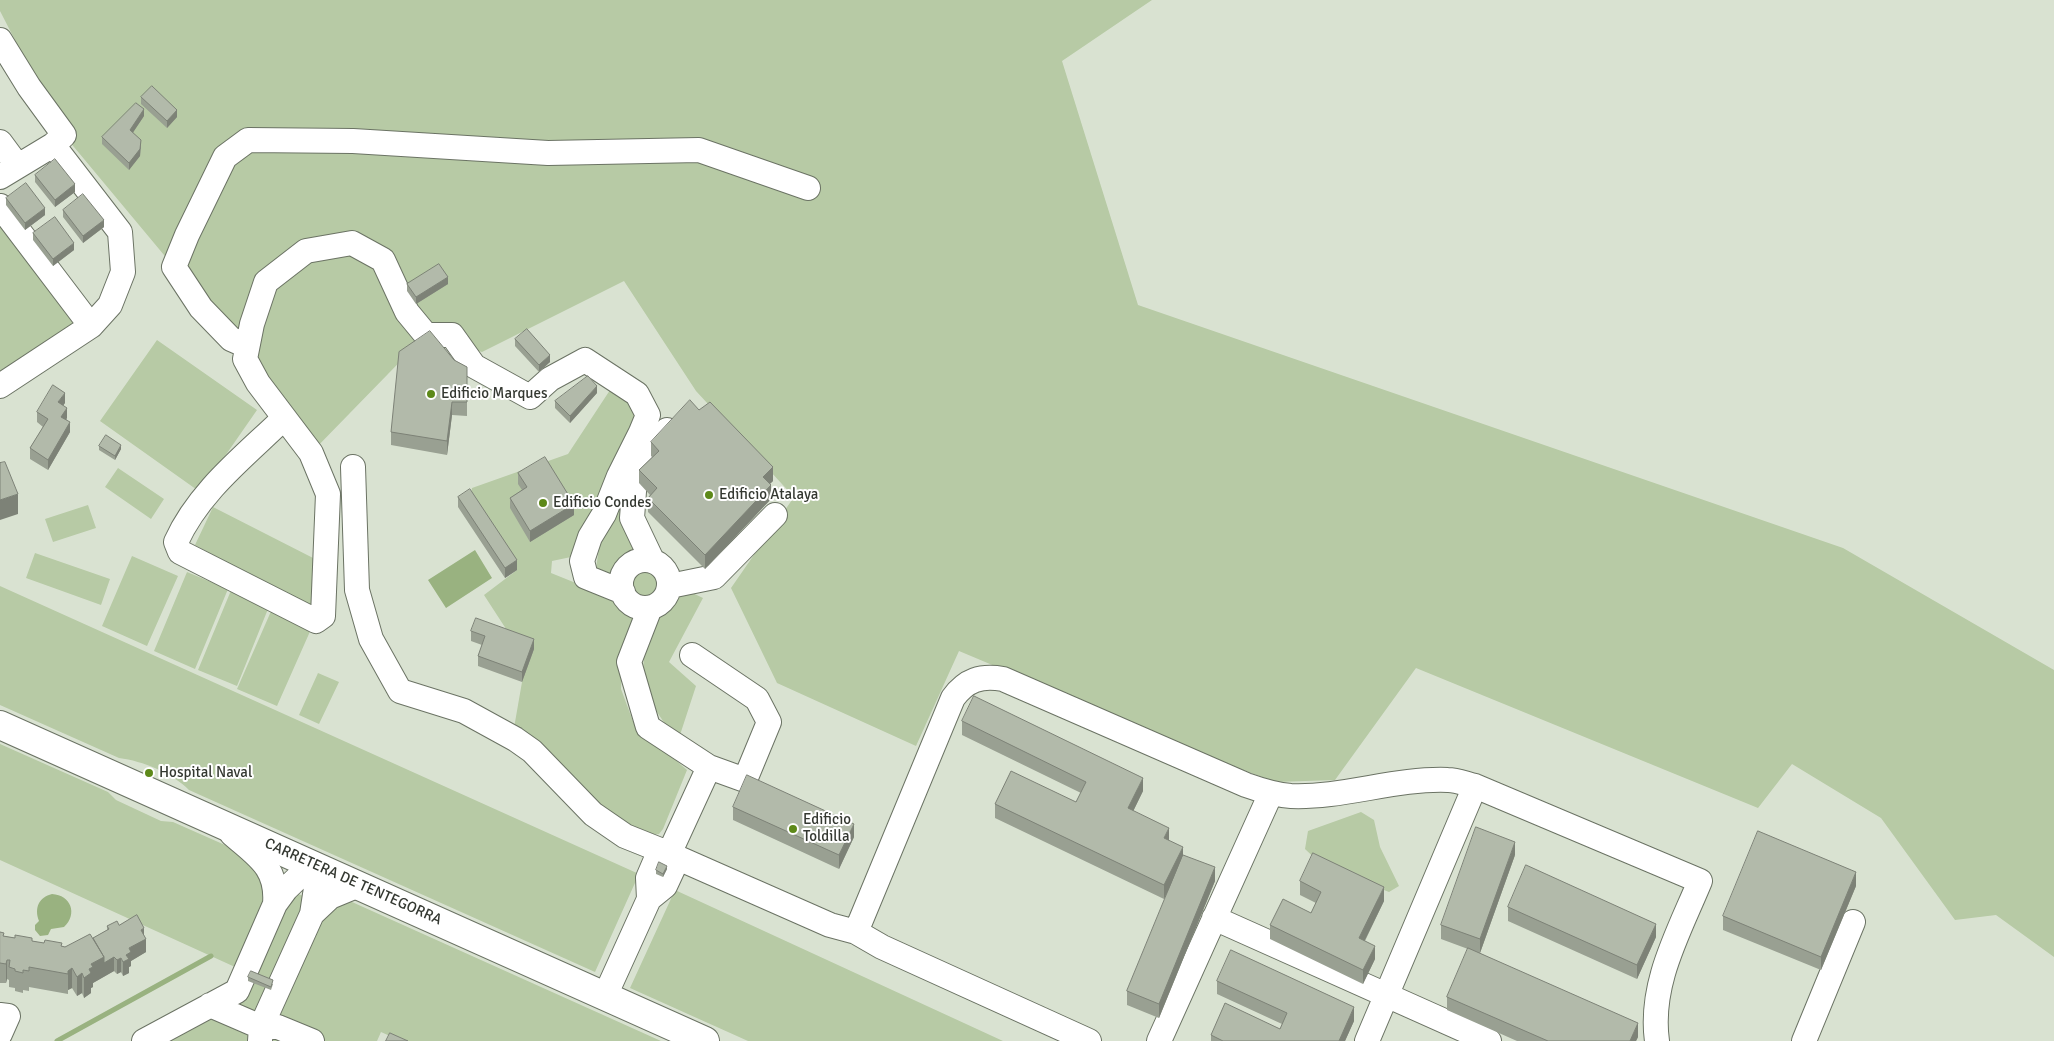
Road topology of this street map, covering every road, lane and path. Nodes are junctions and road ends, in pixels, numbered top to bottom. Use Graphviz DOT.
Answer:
graph roads {
  1 [pos="0,40"];
  2 [pos="59,140"];
  3 [pos="0,142"];
  4 [pos="9,171"];
  5 [pos="808,188"];
  6 [pos="0,206"];
  7 [pos="91,326"];
  8 [pos="247,346"];
  9 [pos="0,386"];
  10 [pos="284,418"];
  11 [pos="667,430"];
  12 [pos="352,467"];
  13 [pos="775,515"];
  14 [pos="652,560"];
  15 [pos="670,586"];
  16 [pos="623,592"];
  17 [pos="650,608"];
  18 [pos="692,654"];
  19 [pos="0,725"];
  20 [pos="709,767"];
  21 [pos="1474,786"];
  22 [pos="1271,793"];
  23 [pos="215,820"];
  24 [pos="669,854"];
  25 [pos="312,864"];
  26 [pos="359,885"];
  27 [pos="275,904"];
  28 [pos="312,914"];
  29 [pos="1214,918"];
  30 [pos="1853,922"];
  31 [pos="856,932"];
  32 [pos="605,996"];
  33 [pos="1387,996"];
  34 [pos="210,1005"];
  35 [pos="0,1014"];
  36 [pos="0,1034"];
  37 [pos="261,1034"];
  38 [pos="144,1041"];
  39 [pos="312,1041"];
  40 [pos="705,1041"];
  41 [pos="1090,1041"];
  42 [pos="1159,1041"];
  43 [pos="1367,1041"];
  44 [pos="1489,1041"];
  45 [pos="1657,1041"];
  46 [pos="1804,1041"];
  1 -- 2 [label="street"];
  2 -- 4 [label="street"];
  2 -- 7 [label="street"];
  3 -- 4 [label="street"];
  5 -- 8 [label="street"];
  6 -- 7 [label="street"];
  7 -- 9 [label="street"];
  8 -- 10 [label="street"];
  8 -- 16 [label="street"];
  10 -- 10 [label="street"];
  11 -- 14 [label="street"];
  12 -- 24 [label="street"];
  13 -- 15 [label="street"];
  14 -- 15 [label="street"];
  14 -- 16 [label="street"];
  15 -- 17 [label="street"];
  16 -- 17 [label="street"];
  17 -- 20 [label="street"];
  18 -- 20 [label="street"];
  19 -- 23 [label="main road, CARRETERA DE TENTEGORRA"];
  20 -- 24 [label="street"];
  21 -- 22 [label="street"];
  21 -- 33 [label="street"];
  21 -- 45 [label="street"];
  22 -- 29 [label="street"];
  22 -- 31 [label="street"];
  23 -- 25 [label="main road, CARRETERA DE TENTEGORRA"];
  23 -- 27 [label="street"];
  24 -- 31 [label="street"];
  24 -- 32 [label="street"];
  25 -- 26 [label="main road, CARRETERA DE TENTEGORRA"];
  25 -- 27 [label="street"];
  25 -- 28 [label="street"];
  26 -- 28 [label="street"];
  26 -- 32 [label="main road, CARRETERA DE TENTEGORRA"];
  27 -- 34 [label="street"];
  28 -- 37 [label="street"];
  29 -- 33 [label="street"];
  29 -- 42 [label="street"];
  30 -- 46 [label="street"];
  31 -- 41 [label="street"];
  32 -- 40 [label="main road, CARRETERA DE TENTEGORRA"];
  33 -- 43 [label="street"];
  33 -- 44 [label="street"];
  34 -- 37 [label="street"];
  34 -- 38 [label="street"];
  35 -- 36 [label="street"];
  37 -- 39 [label="street"];
}
